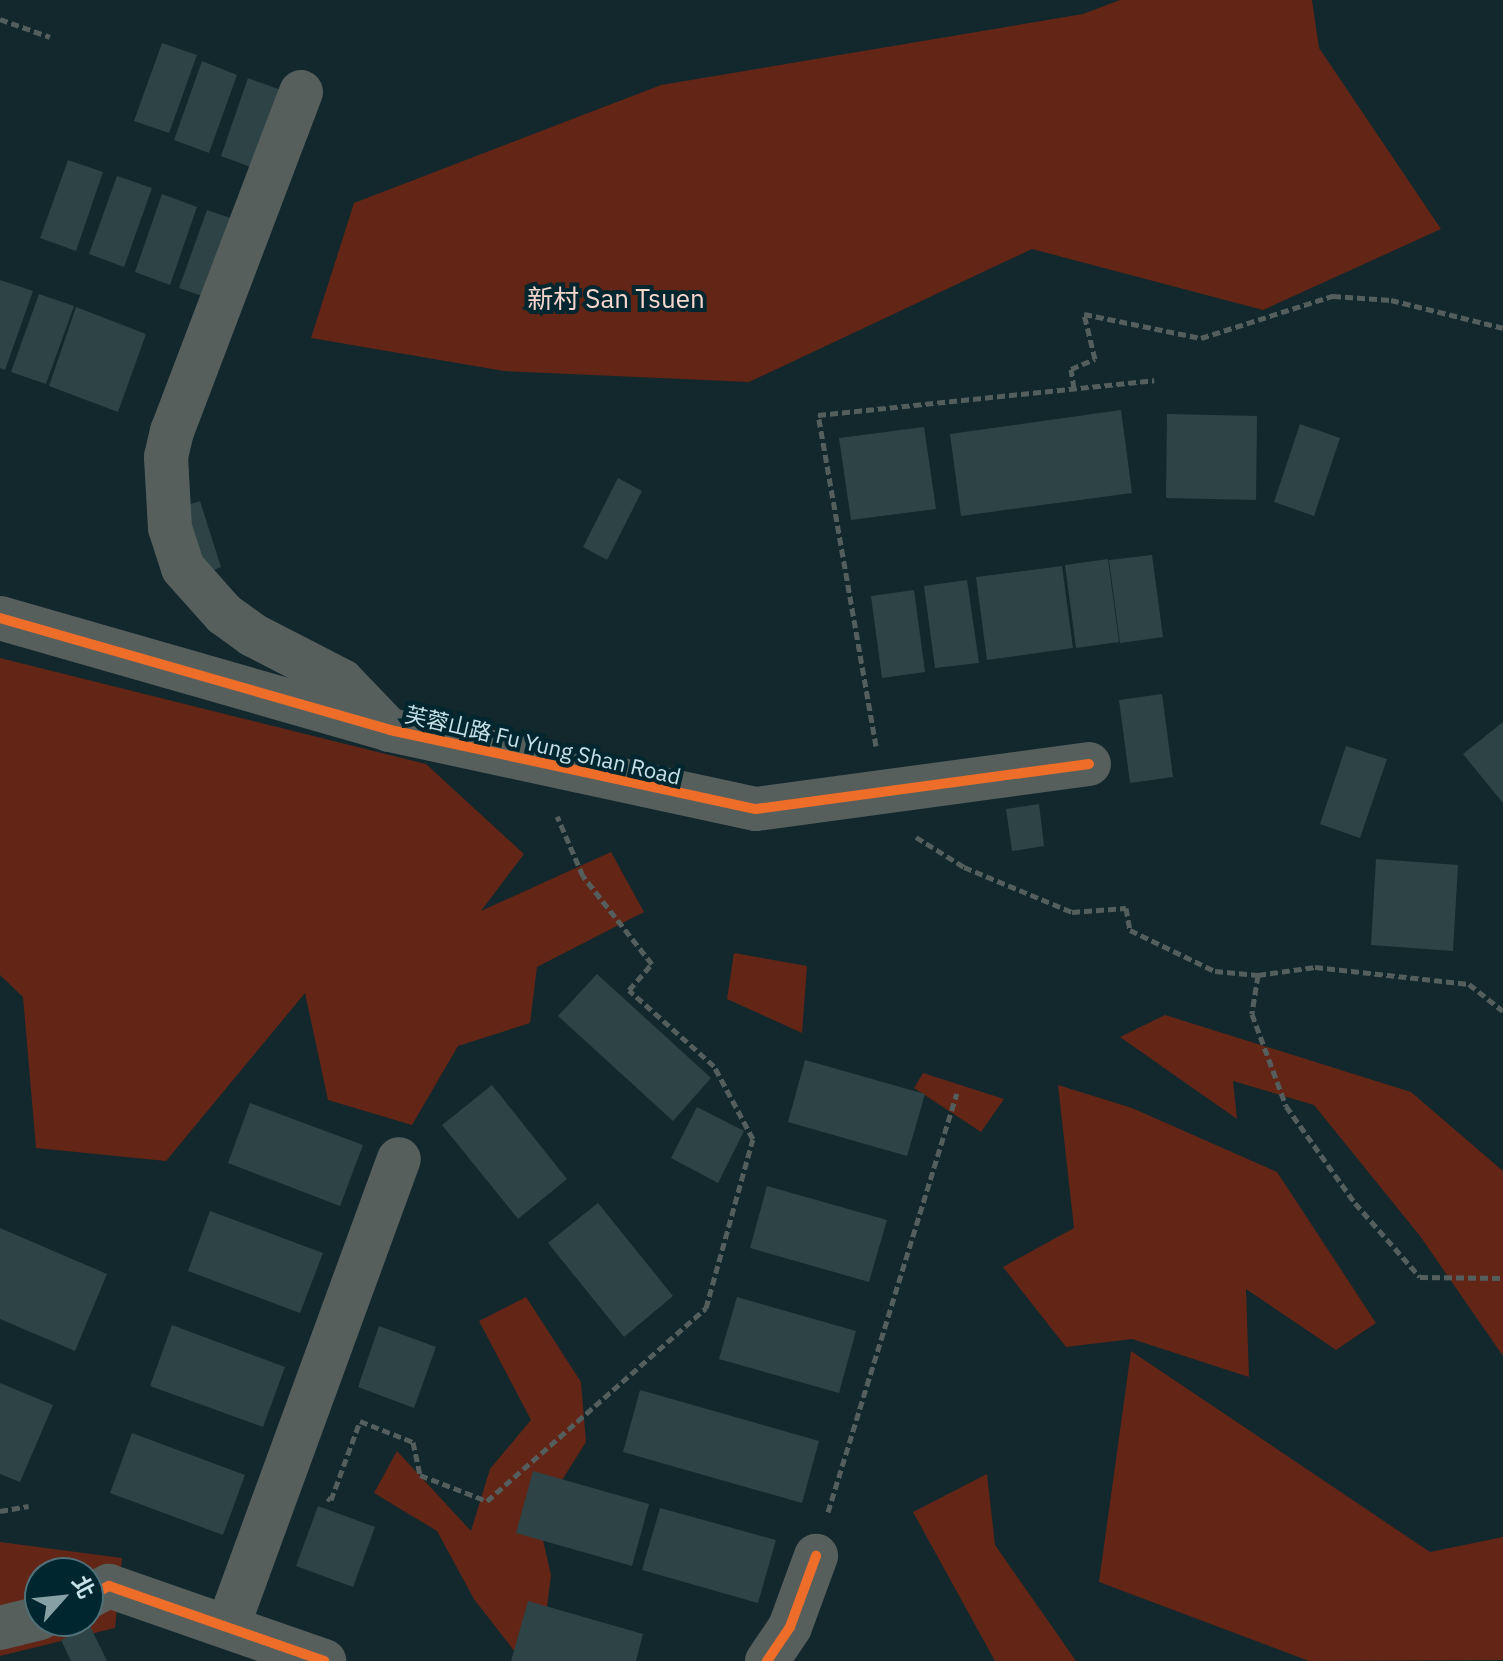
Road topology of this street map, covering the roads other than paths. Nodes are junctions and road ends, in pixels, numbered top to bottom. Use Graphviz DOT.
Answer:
graph roads {
  1 [pos="301,92"];
  2 [pos="0,618"];
  3 [pos="390,730"];
  4 [pos="1089,764"];
  5 [pos="399,1159"];
  6 [pos="816,1556"];
  7 [pos="104,1589"];
  8 [pos="24,1622"];
  9 [pos="228,1626"];
  10 [pos="0,1628"];
  11 [pos="324,1661"];
  12 [pos="767,1661"];
  1 -- 3 [label="street"];
  2 -- 3 [label="street, 芙蓉山路 Fu Yung Shan Road"];
  3 -- 4 [label="street, 芙蓉山路 Fu Yung Shan Road"];
  5 -- 9 [label="street"];
  6 -- 12 [label="street"];
  7 -- 9 [label="street"];
  8 -- 10 [label="street"];
  9 -- 11 [label="street"];
}
